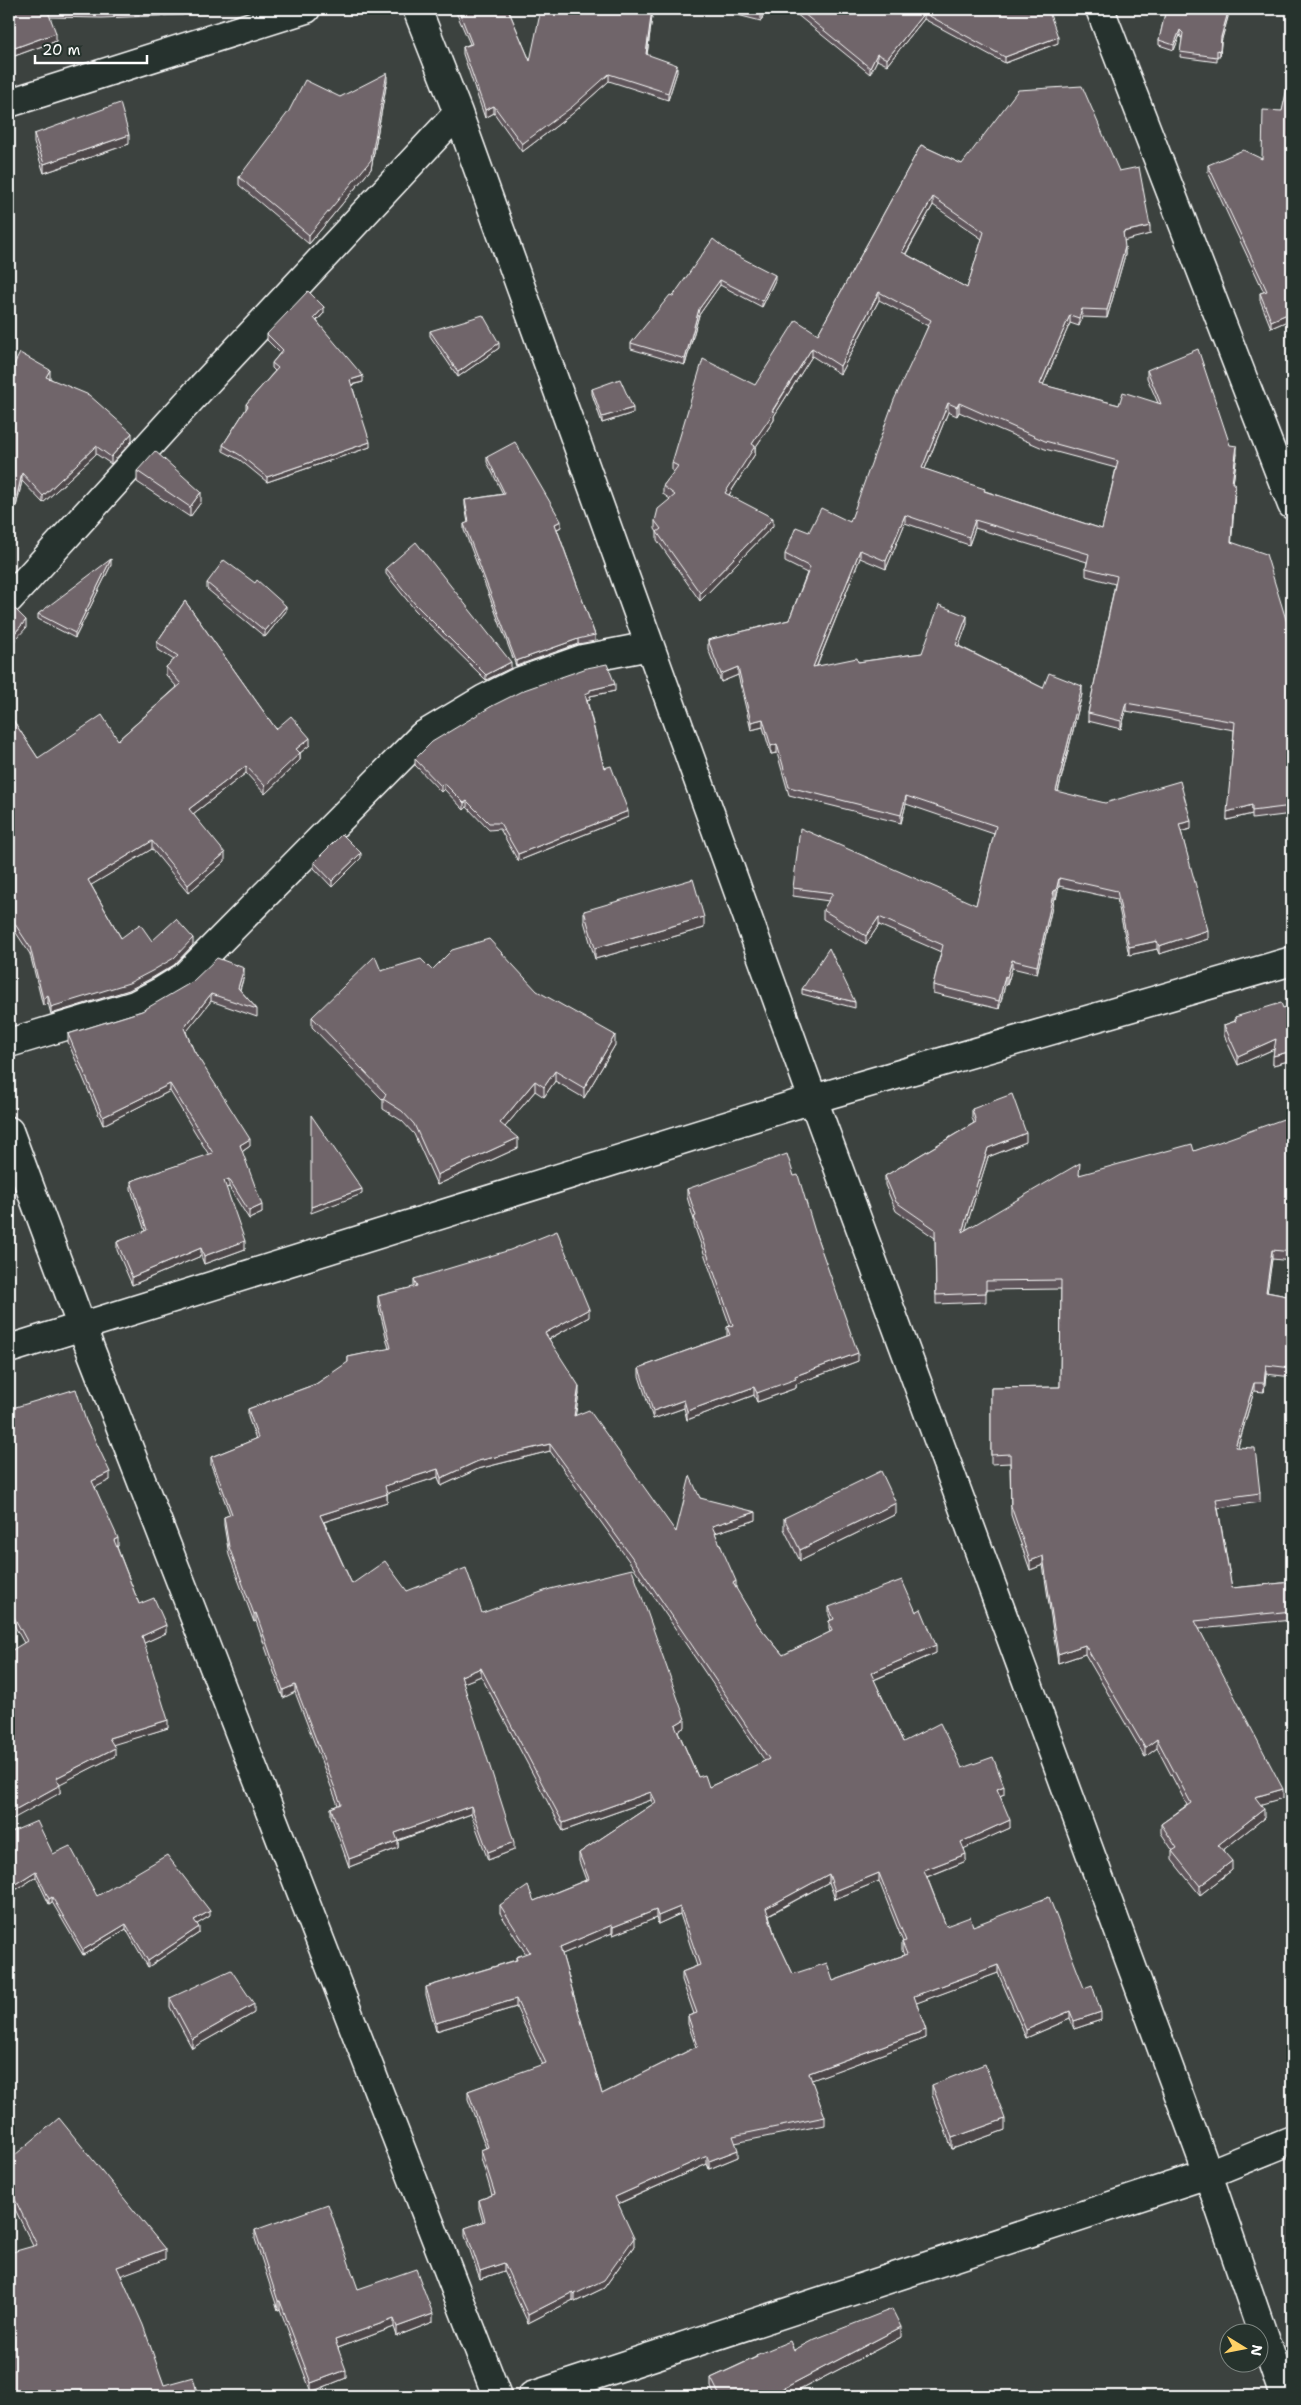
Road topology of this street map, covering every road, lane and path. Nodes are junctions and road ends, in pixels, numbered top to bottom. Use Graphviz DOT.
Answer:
graph roads {
  1 [pos="306,9"];
  2 [pos="417,9"];
  3 [pos="1100,9"];
  4 [pos="9,103"];
  5 [pos="458,113"];
  6 [pos="1292,505"];
  7 [pos="9,599"];
  8 [pos="650,646"];
  9 [pos="1292,961"];
  10 [pos="9,1043"];
  11 [pos="813,1099"];
  12 [pos="9,1131"];
  13 [pos="82,1324"];
  14 [pos="9,1349"];
  15 [pos="1292,2140"];
  16 [pos="1208,2174"];
  17 [pos="497,2396"];
  18 [pos="532,2396"];
  19 [pos="1284,2396"];
  1 -- 4 [label="street"];
  2 -- 5 [label="street"];
  3 -- 6 [label="street"];
  5 -- 7 [label="street"];
  5 -- 8 [label="street"];
  8 -- 10 [label="street"];
  8 -- 11 [label="street"];
  9 -- 11 [label="street"];
  11 -- 13 [label="street"];
  11 -- 16 [label="street"];
  12 -- 13 [label="street"];
  13 -- 14 [label="street"];
  13 -- 17 [label="street"];
  15 -- 16 [label="street"];
  16 -- 18 [label="street"];
  16 -- 19 [label="street"];
}
